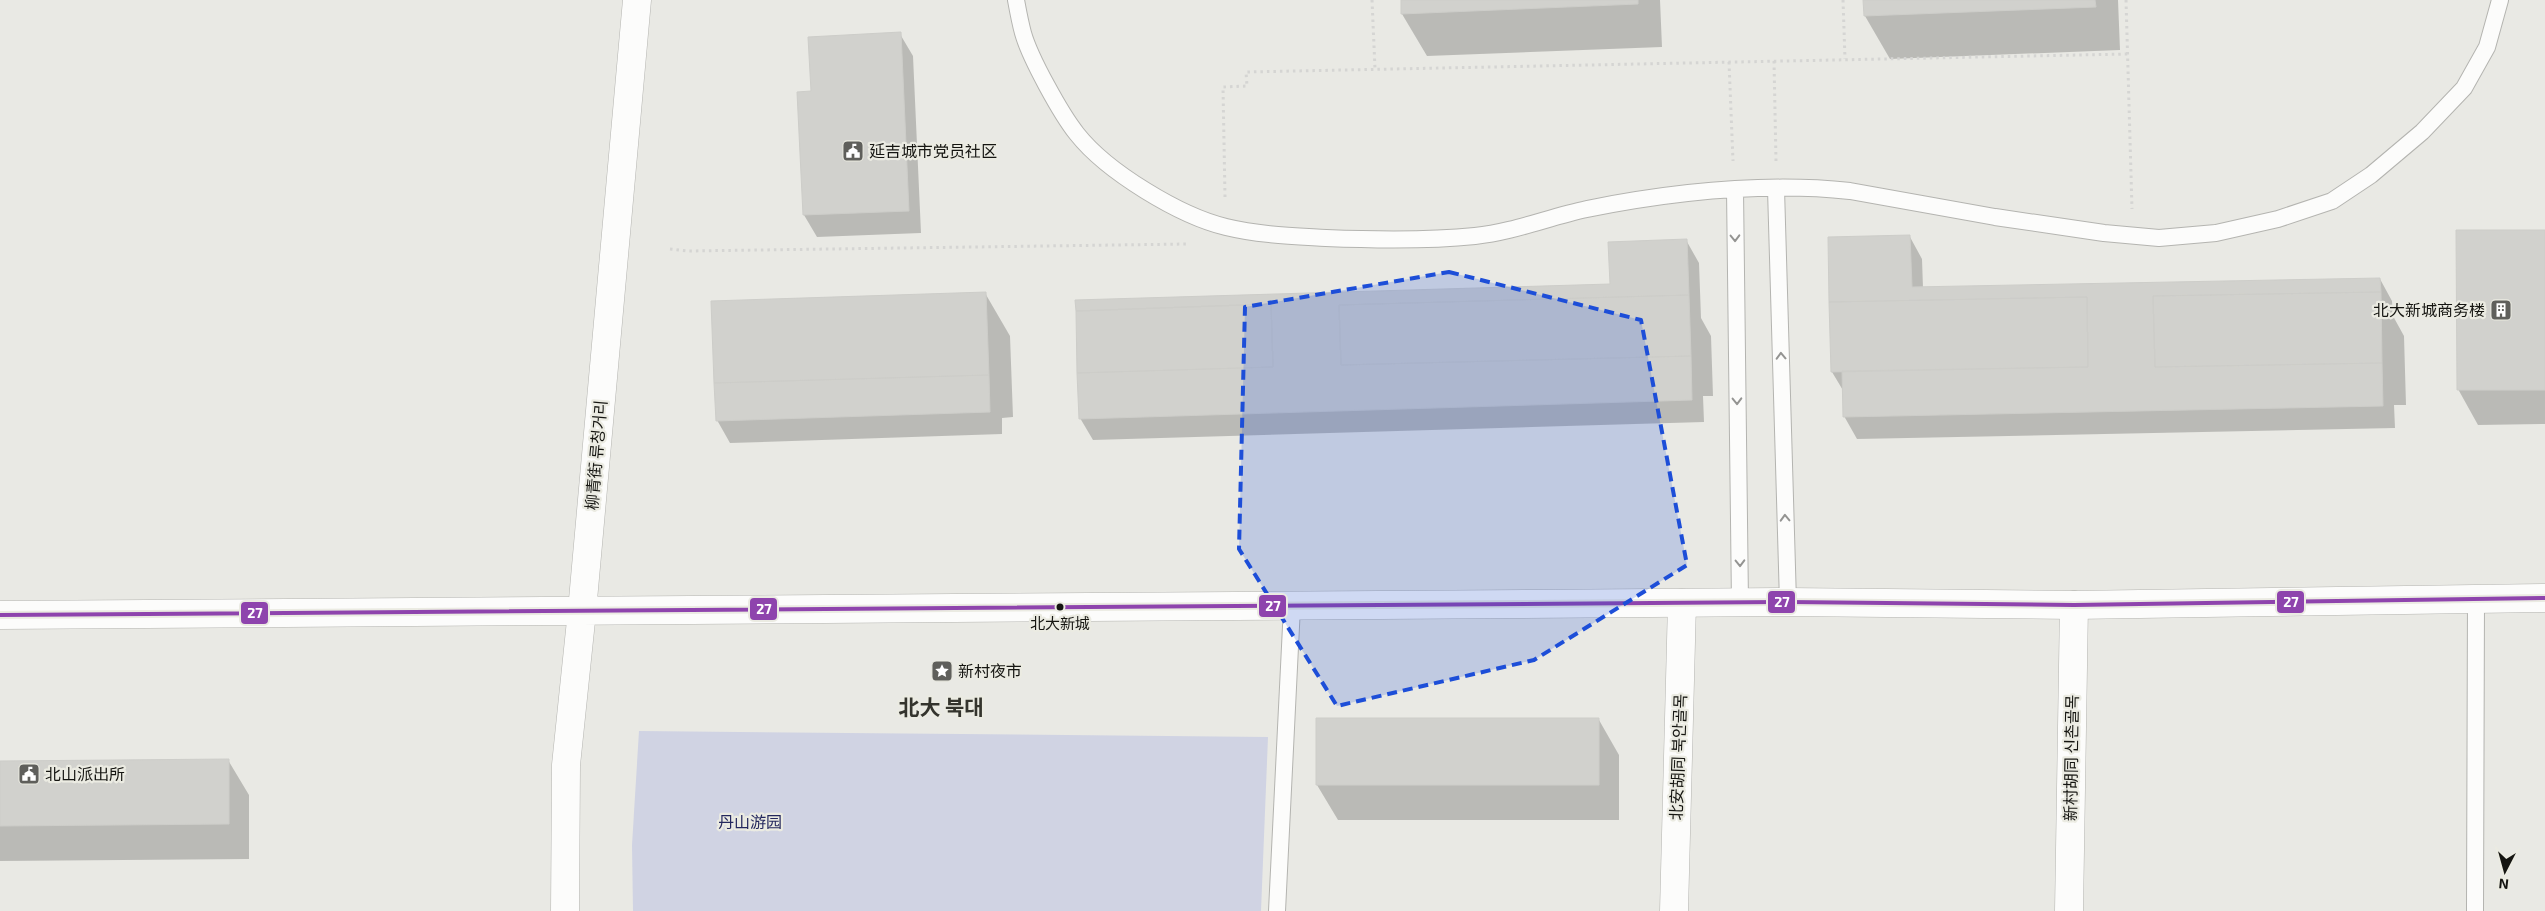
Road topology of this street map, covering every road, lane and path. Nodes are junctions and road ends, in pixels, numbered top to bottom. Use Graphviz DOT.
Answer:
graph roads {
  1 [pos="637,0"];
  2 [pos="1016,0"];
  3 [pos="1372,0"];
  4 [pos="1843,0"];
  5 [pos="2126,0"];
  6 [pos="2500,0"];
  7 [pos="2128,54"];
  8 [pos="1845,59"];
  9 [pos="1774,61"];
  10 [pos="1729,62"];
  11 [pos="1375,69"];
  12 [pos="1776,189"];
  13 [pos="1735,190"];
  14 [pos="1226,227"];
  15 [pos="2133,236"];
  16 [pos="670,249"];
  17 [pos="2476,598"];
  18 [pos="2545,598"];
  19 [pos="1788,602"];
  20 [pos="1682,603"];
  21 [pos="1740,603"];
  22 [pos="2074,605"];
  23 [pos="1292,606"];
  24 [pos="582,611"];
  25 [pos="0,615"];
  26 [pos="565,911"];
  27 [pos="1277,911"];
  28 [pos="1674,911"];
  29 [pos="2069,911"];
  30 [pos="2475,911"];
  1 -- 24 [label="street, 柳青街 류청거리"];
  2 -- 14 [label="lane"];
  3 -- 11 [label="path"];
  4 -- 8 [label="path"];
  5 -- 7 [label="path"];
  6 -- 15 [label="lane"];
  7 -- 8 [label="path"];
  7 -- 15 [label="path"];
  8 -- 9 [label="path"];
  9 -- 10 [label="path"];
  9 -- 12 [label="path"];
  10 -- 11 [label="path"];
  10 -- 13 [label="path"];
  11 -- 14 [label="path"];
  12 -- 13 [label="lane"];
  12 -- 15 [label="lane"];
  19 -- 12 [label="lane, one-way"];
  13 -- 14 [label="lane"];
  13 -- 21 [label="lane, one-way"];
  14 -- 16 [label="path"];
  17 -- 18 [label="street"];
  17 -- 22 [label="street"];
  17 -- 30 [label="lane"];
  19 -- 21 [label="street"];
  19 -- 22 [label="street"];
  20 -- 21 [label="street"];
  20 -- 23 [label="street"];
  20 -- 28 [label="street, 北安胡同 북안골목"];
  22 -- 29 [label="street, 新村胡同 신촌골목"];
  23 -- 24 [label="street"];
  23 -- 27 [label="lane"];
  24 -- 25 [label="street"];
  24 -- 26 [label="street, 柳青街 류청거리"];
}
